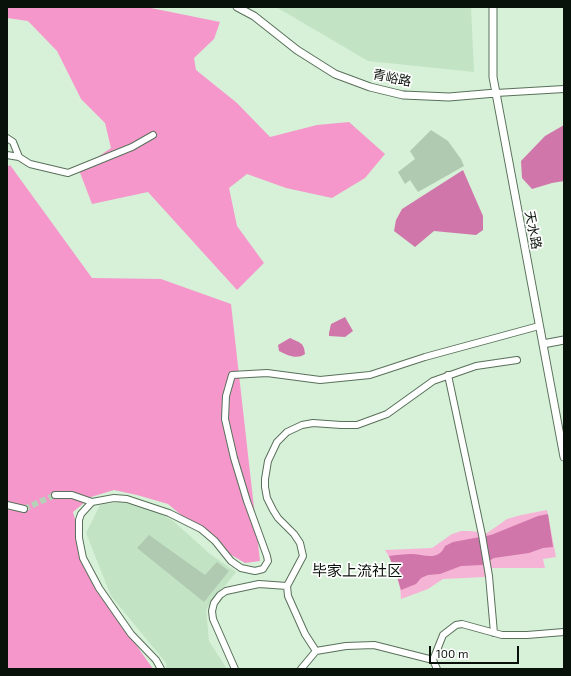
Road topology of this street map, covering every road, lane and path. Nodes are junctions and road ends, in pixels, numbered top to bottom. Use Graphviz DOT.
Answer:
graph roads {
  1 [pos="237,7"];
  2 [pos="492,7"];
  3 [pos="564,89"];
  4 [pos="496,93"];
  5 [pos="153,135"];
  6 [pos="7,138"];
  7 [pos="7,155"];
  8 [pos="19,157"];
  9 [pos="539,326"];
  10 [pos="564,340"];
  11 [pos="543,344"];
  12 [pos="517,360"];
  13 [pos="448,375"];
  14 [pos="564,457"];
  15 [pos="55,495"];
  16 [pos="92,502"];
  17 [pos="7,505"];
  18 [pos="24,509"];
  19 [pos="287,586"];
  20 [pos="564,632"];
  21 [pos="494,633"];
  22 [pos="316,651"];
  23 [pos="433,660"];
  24 [pos="161,669"];
  25 [pos="235,669"];
  26 [pos="301,669"];
  27 [pos="436,669"];
  1 -- 4 [label="street, 青峪路"];
  2 -- 4 [label="street, 天水路"];
  3 -- 4 [label="street, 青峪路"];
  4 -- 9 [label="street, 天水路"];
  5 -- 8 [label="street"];
  6 -- 8 [label="street"];
  7 -- 8 [label="street"];
  9 -- 11 [label="street, 天水路"];
  9 -- 16 [label="street"];
  10 -- 11 [label="street"];
  11 -- 14 [label="street, 天水路"];
  12 -- 13 [label="street"];
  13 -- 19 [label="street"];
  13 -- 21 [label="street"];
  15 -- 16 [label="street"];
  16 -- 24 [label="street"];
  17 -- 18 [label="street"];
  19 -- 22 [label="street"];
  19 -- 25 [label="street"];
  20 -- 21 [label="street"];
  21 -- 23 [label="street"];
  22 -- 23 [label="street"];
  22 -- 26 [label="street"];
  23 -- 27 [label="street"];
}
